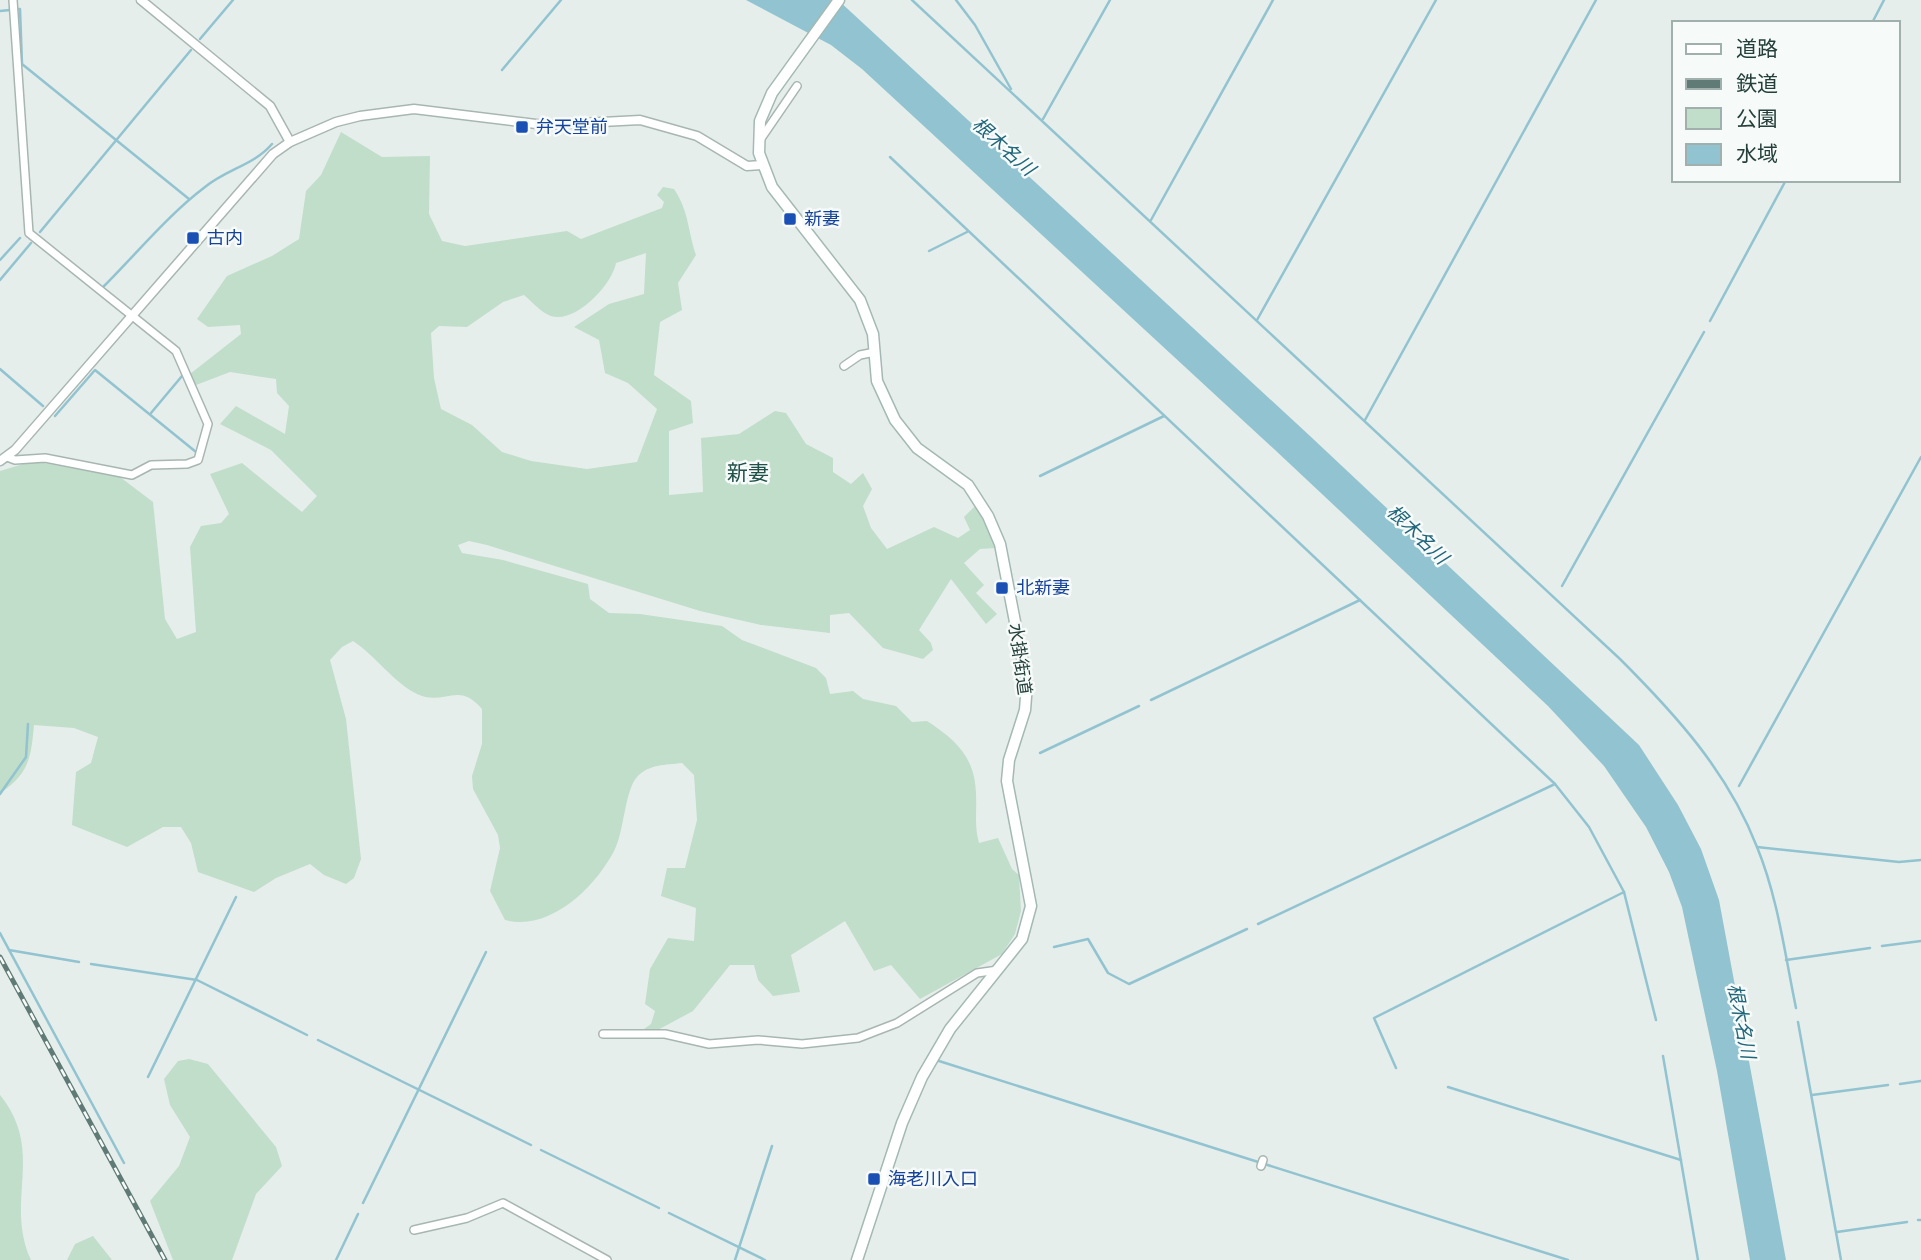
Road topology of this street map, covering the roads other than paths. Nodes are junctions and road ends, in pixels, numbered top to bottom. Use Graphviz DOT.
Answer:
graph roads {
  1 [pos="13,0"];
  2 [pos="141,0"];
  3 [pos="839,0"];
  4 [pos="797,86"];
  5 [pos="290,142"];
  6 [pos="757,143"];
  7 [pos="762,165"];
  8 [pos="131,315"];
  9 [pos="875,352"];
  10 [pos="844,366"];
  11 [pos="3,459"];
  12 [pos="998,970"];
  13 [pos="603,1034"];
  14 [pos="414,1230"];
  15 [pos="607,1260"];
  16 [pos="857,1260"];
  1 -- 8 [label="street"];
  2 -- 5 [label="street"];
  3 -- 6 [label="main road, 水掛街道"];
  4 -- 6 [label="street"];
  5 -- 7 [label="street"];
  5 -- 8 [label="street"];
  6 -- 7 [label="main road, 水掛街道"];
  7 -- 9 [label="main road, 水掛街道"];
  8 -- 11 [label="street"];
  8 -- 11 [label="street"];
  9 -- 10 [label="street"];
  9 -- 12 [label="main road, 水掛街道"];
  12 -- 13 [label="street"];
  12 -- 16 [label="main road, 水掛街道"];
  14 -- 15 [label="street"];
}
